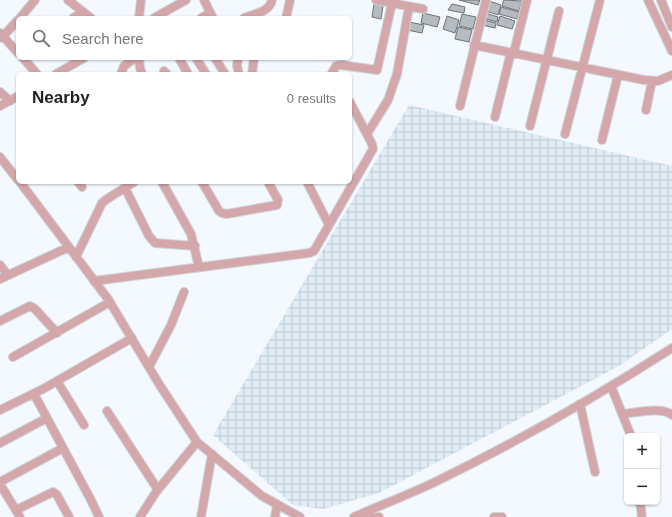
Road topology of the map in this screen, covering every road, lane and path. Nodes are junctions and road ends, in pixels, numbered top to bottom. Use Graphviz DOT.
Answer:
graph roads {
  1 [pos="35,0"];
  2 [pos="68,0"];
  3 [pos="140,0"];
  4 [pos="186,0"];
  5 [pos="204,0"];
  6 [pos="272,0"];
  7 [pos="290,0"];
  8 [pos="376,0"];
  9 [pos="486,0"];
  10 [pos="527,0"];
  11 [pos="600,0"];
  12 [pos="648,0"];
  13 [pos="661,0"];
  14 [pos="392,3"];
  15 [pos="81,6"];
  16 [pos="409,7"];
  17 [pos="423,9"];
  18 [pos="559,11"];
  19 [pos="22,16"];
  20 [pos="74,16"];
  21 [pos="89,16"];
  22 [pos="140,16"];
  23 [pos="158,16"];
  24 [pos="212,16"];
  25 [pos="250,16"];
  26 [pos="286,16"];
  27 [pos="16,22"];
  28 [pos="672,27"];
  29 [pos="1,36"];
  30 [pos="474,45"];
  31 [pos="16,50"];
  32 [pos="672,51"];
  33 [pos="512,52"];
  34 [pos="548,59"];
  35 [pos="25,60"];
  36 [pos="80,60"];
  37 [pos="132,60"];
  38 [pos="139,60"];
  39 [pos="180,60"];
  40 [pos="197,60"];
  41 [pos="216,60"];
  42 [pos="238,60"];
  43 [pos="254,60"];
  44 [pos="582,67"];
  45 [pos="35,72"];
  46 [pos="60,72"];
  47 [pos="122,72"];
  48 [pos="142,72"];
  49 [pos="187,72"];
  50 [pos="205,72"];
  51 [pos="224,72"];
  52 [pos="238,72"];
  53 [pos="252,72"];
  54 [pos="333,72"];
  55 [pos="618,75"];
  56 [pos="672,76"];
  57 [pos="652,81"];
  58 [pos="0,92"];
  59 [pos="15,99"];
  60 [pos="0,106"];
  61 [pos="352,106"];
  62 [pos="460,106"];
  63 [pos="646,110"];
  64 [pos="495,117"];
  65 [pos="530,126"];
  66 [pos="367,134"];
  67 [pos="565,134"];
  68 [pos="602,140"];
  69 [pos="0,157"];
  70 [pos="16,177"];
  71 [pos="352,180"];
  72 [pos="21,184"];
  73 [pos="131,184"];
  74 [pos="163,184"];
  75 [pos="204,184"];
  76 [pos="269,184"];
  77 [pos="308,184"];
  78 [pos="349,185"];
  79 [pos="125,188"];
  80 [pos="329,225"];
  81 [pos="195,246"];
  82 [pos="69,247"];
  83 [pos="76,257"];
  84 [pos="0,265"];
  85 [pos="199,267"];
  86 [pos="4,277"];
  87 [pos="94,281"];
  88 [pos="184,292"];
  89 [pos="110,302"];
  90 [pos="0,321"];
  91 [pos="57,333"];
  92 [pos="132,338"];
  93 [pos="672,349"];
  94 [pos="13,357"];
  95 [pos="149,367"];
  96 [pos="57,381"];
  97 [pos="611,386"];
  98 [pos="34,394"];
  99 [pos="580,404"];
  100 [pos="0,410"];
  101 [pos="107,411"];
  102 [pos="622,414"];
  103 [pos="672,415"];
  104 [pos="47,418"];
  105 [pos="84,425"];
  106 [pos="630,433"];
  107 [pos="197,442"];
  108 [pos="0,443"];
  109 [pos="63,448"];
  110 [pos="212,454"];
  111 [pos="596,472"];
  112 [pos="0,483"];
  113 [pos="158,490"];
  114 [pos="278,505"];
  115 [pos="640,505"];
  116 [pos="18,513"];
  117 [pos="358,515"];
  118 [pos="69,517"];
  119 [pos="99,517"];
  120 [pos="140,517"];
  121 [pos="201,517"];
  122 [pos="275,517"];
  123 [pos="300,517"];
  124 [pos="379,517"];
  125 [pos="494,517"];
  126 [pos="502,517"];
  127 [pos="642,517"];
  1 -- 19 [label="street"];
  2 -- 15 [label="street"];
  3 -- 22 [label="street"];
  4 -- 23 [label="street"];
  5 -- 24 [label="street"];
  6 -- 25 [label="street"];
  7 -- 26 [label="street"];
  8 -- 14 [label="street"];
  9 -- 30 [label="street"];
  10 -- 33 [label="street"];
  11 -- 44 [label="street"];
  12 -- 32 [label="street"];
  13 -- 28 [label="street"];
  14 -- 16 [label="street"];
  14 -- 54 [label="street"];
  15 -- 20 [label="street"];
  15 -- 21 [label="street"];
  16 -- 17 [label="street"];
  16 -- 66 [label="street"];
  18 -- 34 [label="street"];
  27 -- 29 [label="street"];
  29 -- 31 [label="street"];
  30 -- 33 [label="street"];
  30 -- 62 [label="street"];
  33 -- 34 [label="street"];
  33 -- 64 [label="street"];
  34 -- 44 [label="street"];
  34 -- 65 [label="street"];
  35 -- 45 [label="street"];
  36 -- 46 [label="street"];
  37 -- 47 [label="street"];
  38 -- 48 [label="street"];
  39 -- 49 [label="street"];
  40 -- 50 [label="street"];
  41 -- 51 [label="street"];
  42 -- 52 [label="street"];
  43 -- 53 [label="street"];
  44 -- 55 [label="street"];
  44 -- 67 [label="street"];
  55 -- 57 [label="street"];
  55 -- 68 [label="street"];
  56 -- 57 [label="street"];
  57 -- 63 [label="street"];
  58 -- 59 [label="street"];
  59 -- 60 [label="street"];
  61 -- 66 [label="street"];
  66 -- 71 [label="street"];
  69 -- 70 [label="street"];
  72 -- 82 [label="street"];
  73 -- 79 [label="street"];
  74 -- 81 [label="street"];
  75 -- 76 [label="street"];
  77 -- 80 [label="street"];
  78 -- 80 [label="street"];
  79 -- 81 [label="street"];
  79 -- 83 [label="street"];
  80 -- 85 [label="street"];
  81 -- 85 [label="street"];
  82 -- 83 [label="street"];
  82 -- 86 [label="street"];
  83 -- 87 [label="street"];
  84 -- 86 [label="street"];
  85 -- 87 [label="street"];
  87 -- 89 [label="street"];
  88 -- 95 [label="street"];
  89 -- 91 [label="street"];
  89 -- 92 [label="street"];
  90 -- 91 [label="street"];
  91 -- 94 [label="street"];
  92 -- 95 [label="street"];
  92 -- 96 [label="street"];
  93 -- 97 [label="street"];
  95 -- 107 [label="street"];
  96 -- 98 [label="street"];
  96 -- 105 [label="street"];
  97 -- 99 [label="street"];
  97 -- 102 [label="street"];
  98 -- 100 [label="street"];
  98 -- 104 [label="street"];
  99 -- 111 [label="street"];
  99 -- 117 [label="street"];
  101 -- 113 [label="street"];
  102 -- 103 [label="street"];
  102 -- 106 [label="street"];
  104 -- 108 [label="street"];
  104 -- 109 [label="street"];
  107 -- 110 [label="street"];
  107 -- 113 [label="street"];
  109 -- 112 [label="street"];
  109 -- 119 [label="street"];
  110 -- 114 [label="street"];
  110 -- 121 [label="street"];
  112 -- 116 [label="street"];
  113 -- 120 [label="street"];
  114 -- 122 [label="street"];
  114 -- 123 [label="street"];
  115 -- 127 [label="street"];
  116 -- 118 [label="street"];
  117 -- 124 [label="street"];
  125 -- 126 [label="street"];
}
